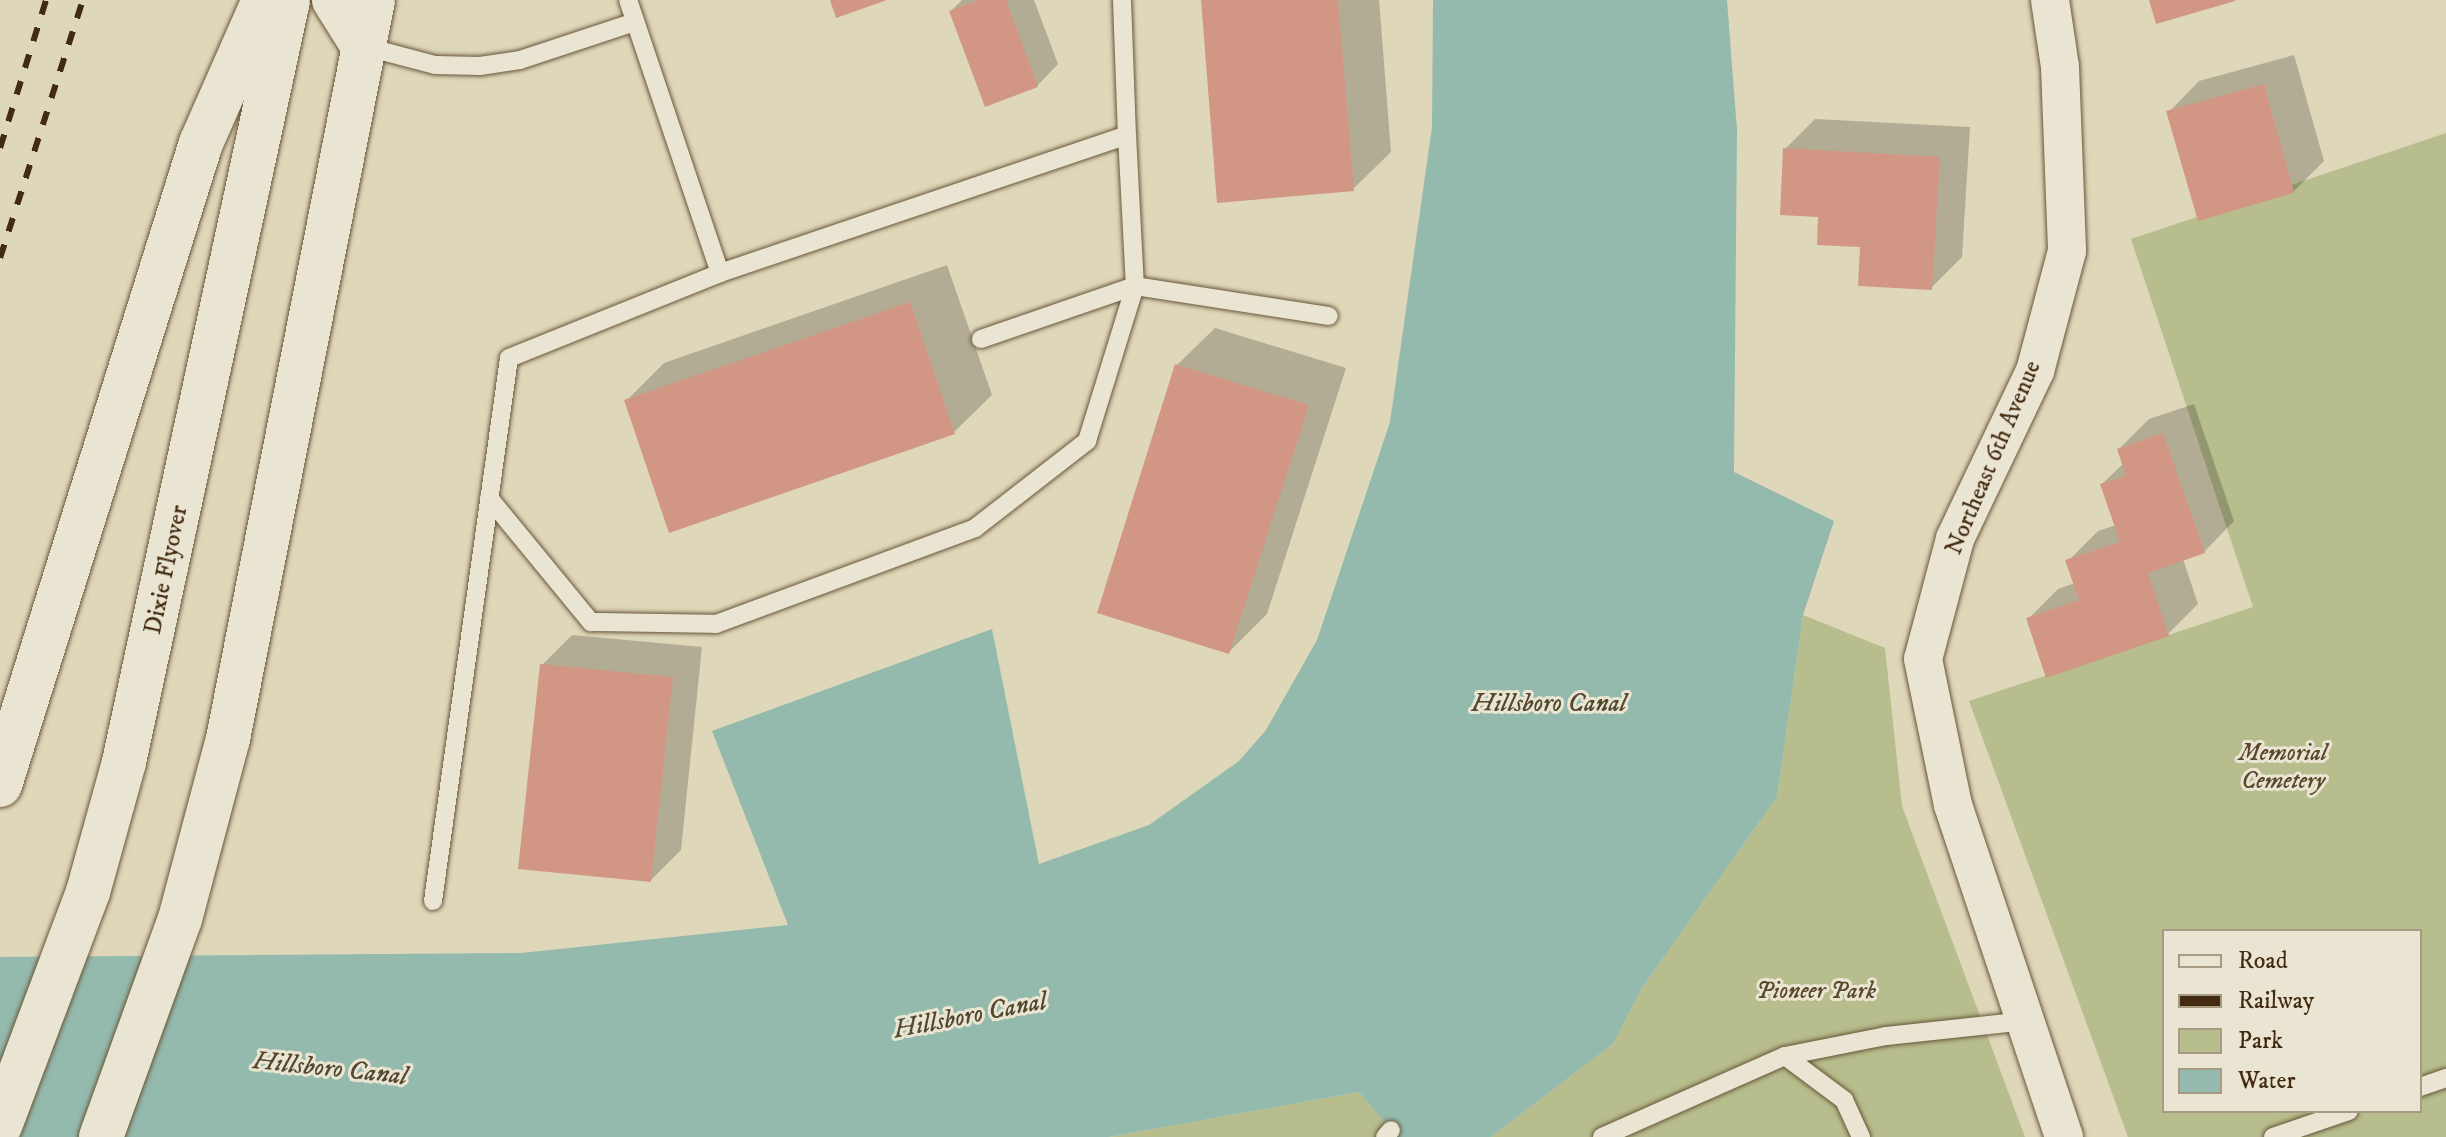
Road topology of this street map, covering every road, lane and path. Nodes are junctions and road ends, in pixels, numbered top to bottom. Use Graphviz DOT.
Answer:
graph roads {
  1 [pos="264,0"];
  2 [pos="288,0"];
  3 [pos="334,0"];
  4 [pos="373,0"];
  5 [pos="628,0"];
  6 [pos="1122,0"];
  7 [pos="2050,0"];
  8 [pos="635,22"];
  9 [pos="363,46"];
  10 [pos="1127,135"];
  11 [pos="720,273"];
  12 [pos="1135,286"];
  13 [pos="1329,316"];
  14 [pos="981,339"];
  15 [pos="489,498"];
  16 [pos="0,785"];
  17 [pos="433,901"];
  18 [pos="2026,1021"];
  19 [pos="1785,1056"];
  20 [pos="2446,1078"];
  21 [pos="2422,1086"];
  22 [pos="2343,1113"];
  23 [pos="0,1126"];
  24 [pos="101,1137"];
  25 [pos="1602,1137"];
  26 [pos="1861,1137"];
  27 [pos="2064,1137"];
  28 [pos="2273,1137"];
  1 -- 16 [label="main road"];
  2 -- 23 [label="main road, Dixie Flyover"];
  3 -- 9 [label="main road"];
  4 -- 9 [label="main road"];
  5 -- 8 [label="lane"];
  6 -- 10 [label="lane"];
  7 -- 18 [label="street, Northeast 6th Avenue"];
  8 -- 9 [label="lane"];
  8 -- 11 [label="lane"];
  9 -- 24 [label="main road"];
  10 -- 11 [label="lane"];
  10 -- 12 [label="lane"];
  11 -- 15 [label="lane"];
  12 -- 13 [label="lane"];
  12 -- 14 [label="lane"];
  12 -- 15 [label="lane"];
  15 -- 17 [label="lane"];
  18 -- 19 [label="lane"];
  18 -- 27 [label="street, Northeast 6th Avenue"];
  19 -- 25 [label="lane"];
  19 -- 26 [label="lane"];
  20 -- 21 [label="lane"];
  22 -- 28 [label="lane"];
}
